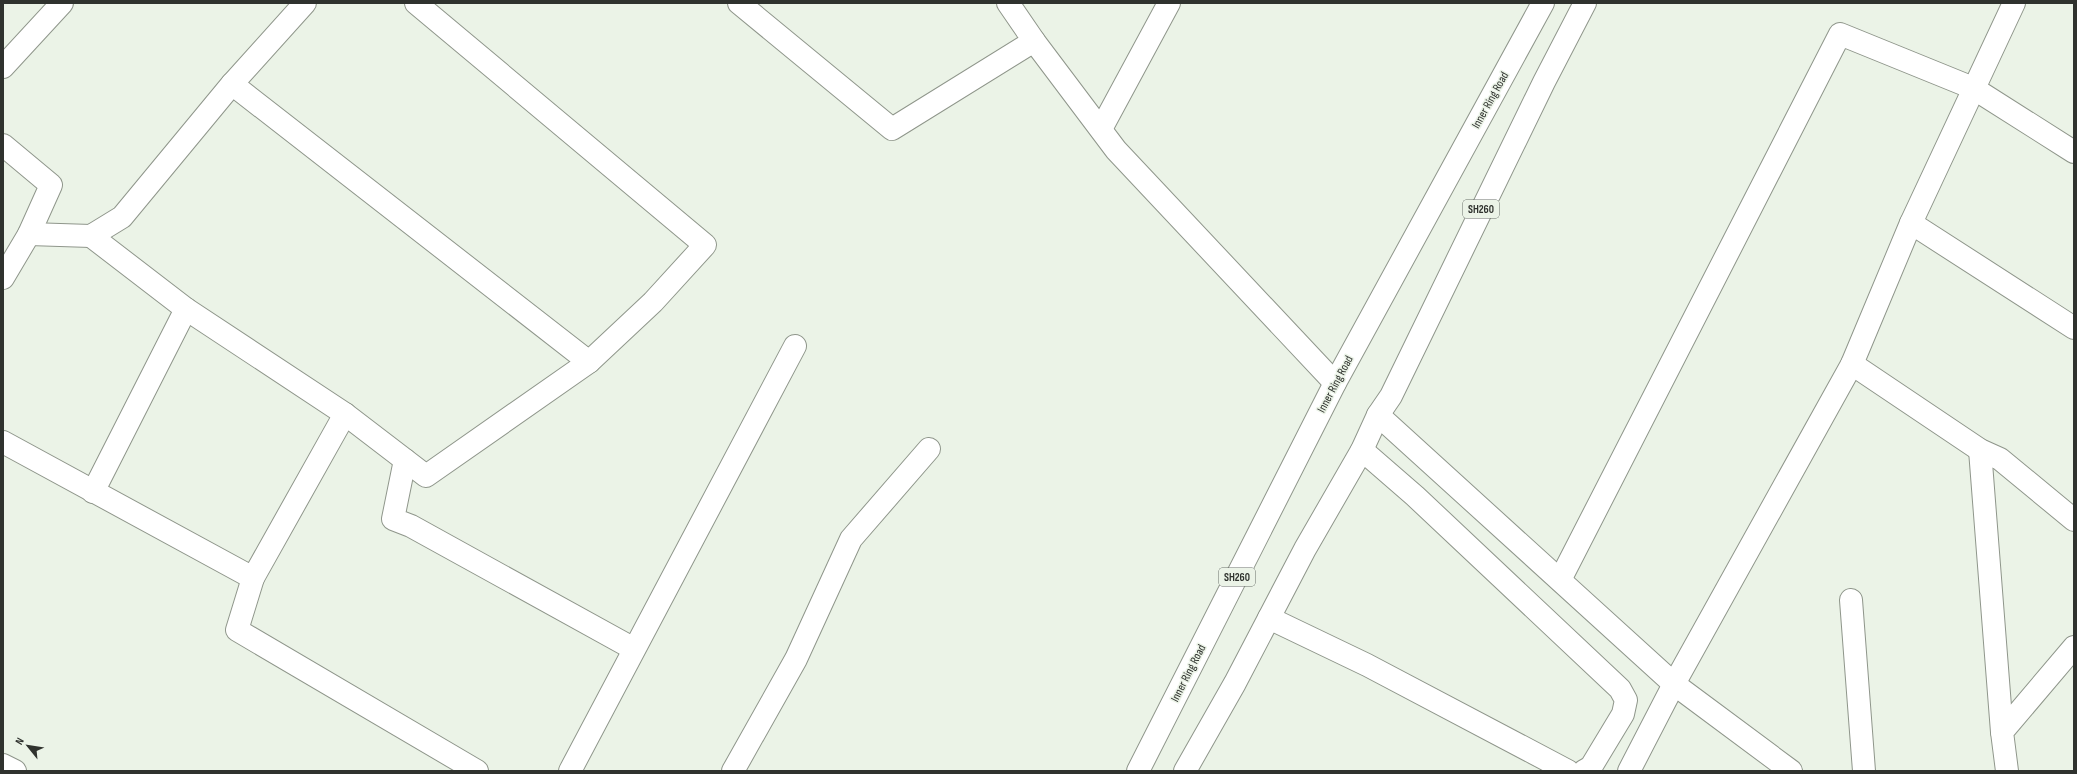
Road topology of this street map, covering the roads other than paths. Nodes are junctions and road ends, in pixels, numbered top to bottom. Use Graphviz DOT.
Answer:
graph roads {
  1 [pos="62,3"];
  2 [pos="305,3"];
  3 [pos="416,3"];
  4 [pos="739,3"];
  5 [pos="1008,3"];
  6 [pos="1169,3"];
  7 [pos="1543,3"];
  8 [pos="1585,3"];
  9 [pos="2014,3"];
  10 [pos="1034,41"];
  11 [pos="3,67"];
  12 [pos="232,84"];
  13 [pos="1973,88"];
  14 [pos="1101,129"];
  15 [pos="3,145"];
  16 [pos="2074,152"];
  17 [pos="1912,223"];
  18 [pos="29,234"];
  19 [pos="91,236"];
  20 [pos="3,278"];
  21 [pos="186,309"];
  22 [pos="2074,328"];
  23 [pos="795,346"];
  24 [pos="589,362"];
  25 [pos="1852,364"];
  26 [pos="1335,383"];
  27 [pos="345,414"];
  28 [pos="1378,415"];
  29 [pos="3,442"];
  30 [pos="929,449"];
  31 [pos="1362,450"];
  32 [pos="1980,450"];
  33 [pos="405,460"];
  34 [pos="93,492"];
  35 [pos="2074,520"];
  36 [pos="253,578"];
  37 [pos="1560,580"];
  38 [pos="1851,600"];
  39 [pos="1269,618"];
  40 [pos="2074,647"];
  41 [pos="634,650"];
  42 [pos="1674,684"];
  43 [pos="2002,732"];
  44 [pos="3,765"];
  45 [pos="15,771"];
  46 [pos="477,771"];
  47 [pos="570,771"];
  48 [pos="733,771"];
  49 [pos="1138,771"];
  50 [pos="1185,771"];
  51 [pos="1568,771"];
  52 [pos="1584,771"];
  53 [pos="1629,771"];
  54 [pos="1791,771"];
  55 [pos="1864,771"];
  56 [pos="2007,771"];
  1 -- 11 [label="main road"];
  2 -- 12 [label="main road"];
  3 -- 24 [label="main road"];
  4 -- 10 [label="main road"];
  5 -- 10 [label="main road"];
  6 -- 14 [label="main road"];
  7 -- 26 [label="main road, Inner Ring Road / SH260"];
  8 -- 28 [label="main road, SH260"];
  9 -- 13 [label="main road"];
  10 -- 14 [label="main road"];
  12 -- 19 [label="main road"];
  12 -- 24 [label="main road"];
  13 -- 16 [label="main road"];
  13 -- 17 [label="main road"];
  13 -- 37 [label="main road"];
  14 -- 26 [label="main road"];
  15 -- 18 [label="main road"];
  17 -- 22 [label="main road"];
  17 -- 25 [label="main road"];
  18 -- 19 [label="main road"];
  18 -- 20 [label="main road"];
  19 -- 21 [label="main road"];
  21 -- 27 [label="main road"];
  21 -- 34 [label="main road"];
  23 -- 41 [label="main road"];
  24 -- 33 [label="main road"];
  25 -- 32 [label="main road"];
  25 -- 42 [label="main road"];
  26 -- 49 [label="main road, Inner Ring Road / SH260"];
  27 -- 33 [label="main road"];
  27 -- 36 [label="main road"];
  28 -- 31 [label="main road"];
  28 -- 37 [label="main road"];
  29 -- 34 [label="main road"];
  30 -- 48 [label="main road"];
  31 -- 39 [label="main road"];
  31 -- 52 [label="main road"];
  32 -- 35 [label="main road"];
  32 -- 43 [label="main road"];
  33 -- 41 [label="main road"];
  34 -- 36 [label="main road"];
  36 -- 46 [label="main road"];
  37 -- 42 [label="main road"];
  38 -- 55 [label="main road"];
  39 -- 50 [label="main road"];
  39 -- 51 [label="main road"];
  40 -- 43 [label="main road"];
  41 -- 47 [label="main road"];
  42 -- 53 [label="main road"];
  42 -- 54 [label="main road"];
  43 -- 56 [label="main road"];
  44 -- 45 [label="main road"];
}
